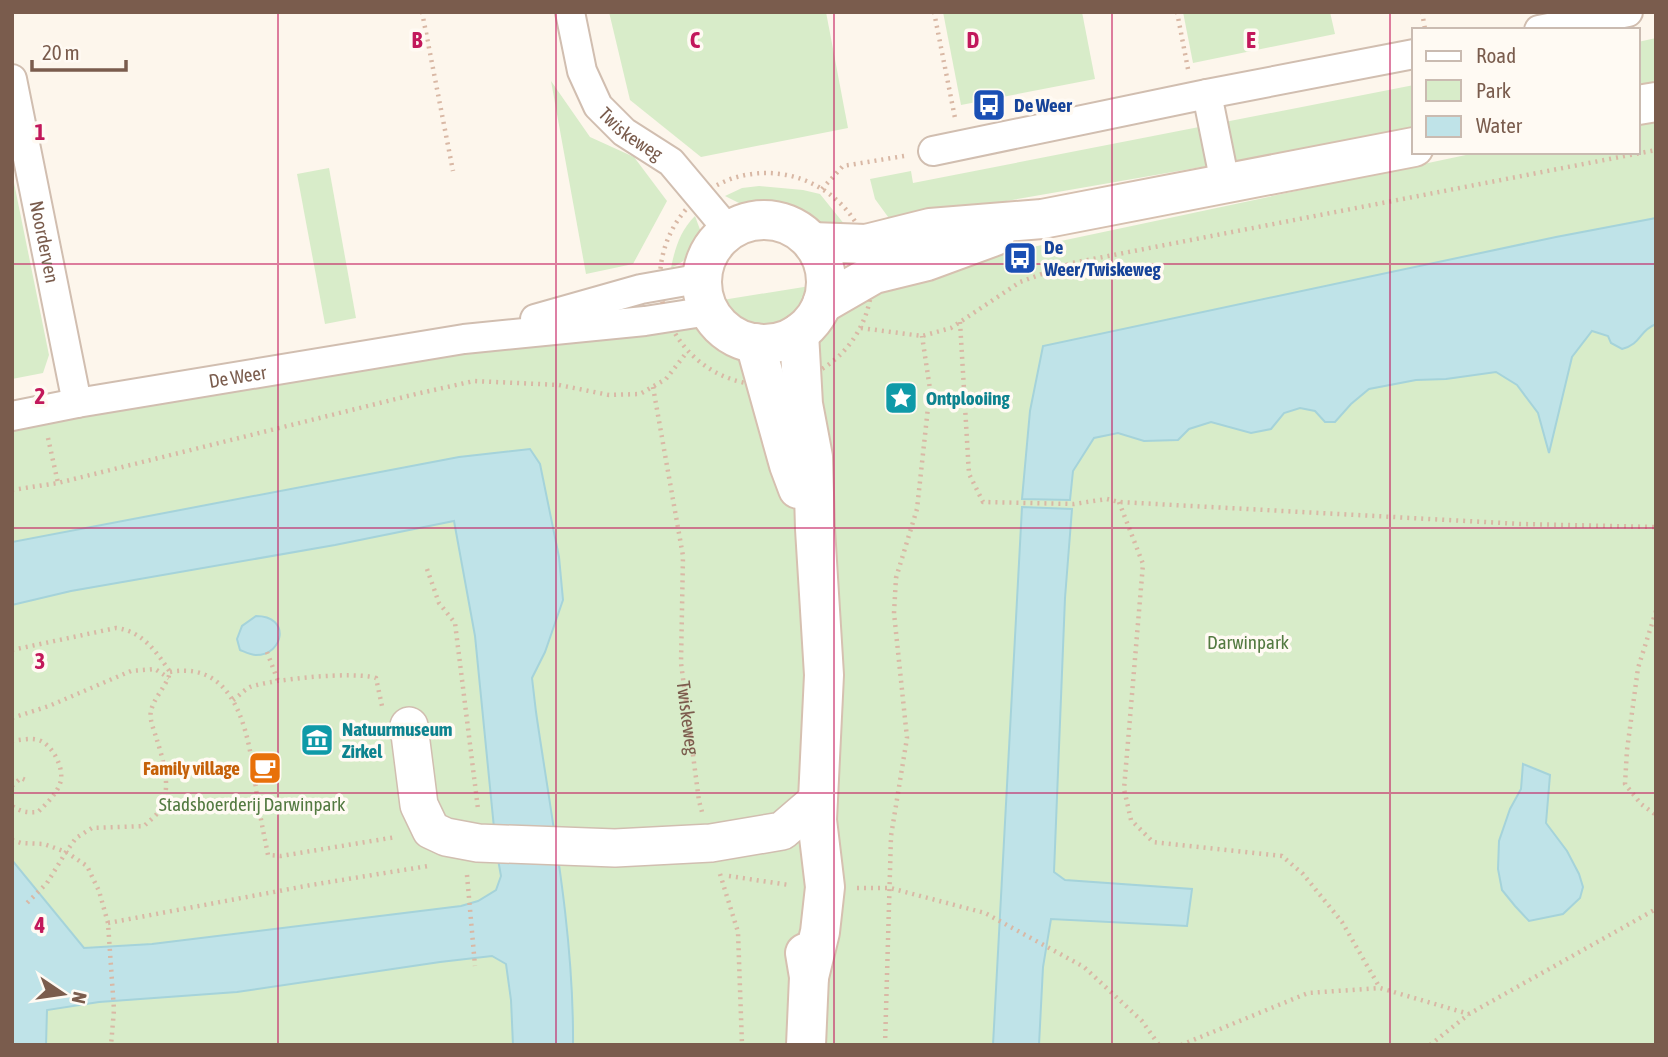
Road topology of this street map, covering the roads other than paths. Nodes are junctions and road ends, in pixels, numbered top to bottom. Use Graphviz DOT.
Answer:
graph roads {
  1 [pos="570,12"];
  2 [pos="1628,12"];
  3 [pos="1549,28"];
  4 [pos="1412,54"];
  5 [pos="12,79"];
  6 [pos="1200,96"];
  7 [pos="1412,147"];
  8 [pos="933,151"];
  9 [pos="1225,183"];
  10 [pos="729,232"];
  11 [pos="812,242"];
  12 [pos="870,259"];
  13 [pos="706,295"];
  14 [pos="811,318"];
  15 [pos="464,339"];
  16 [pos="755,344"];
  17 [pos="785,384"];
  18 [pos="77,403"];
  19 [pos="12,416"];
  20 [pos="396,719"];
  21 [pos="818,810"];
  22 [pos="807,1045"];
  1 -- 10 [label="street, Twiskeweg"];
  2 -- 3 [label="street"];
  4 -- 6 [label="street"];
  5 -- 18 [label="street, Noorderven"];
  6 -- 8 [label="street"];
  6 -- 9 [label="street"];
  7 -- 9 [label="main road"];
  9 -- 12 [label="main road"];
  10 -- 11 [label="main road"];
  10 -- 13 [label="main road"];
  11 -- 12 [label="main road"];
  11 -- 14 [label="main road"];
  12 -- 14 [label="main road"];
  13 -- 15 [label="street, De Weer"];
  13 -- 15 [label="street, De Weer"];
  13 -- 16 [label="main road"];
  14 -- 16 [label="main road"];
  14 -- 17 [label="main road"];
  15 -- 18 [label="street, De Weer"];
  16 -- 17 [label="main road"];
  17 -- 21 [label="main road"];
  18 -- 19 [label="street, De Weer"];
  20 -- 21 [label="street"];
  21 -- 22 [label="main road"];
}
